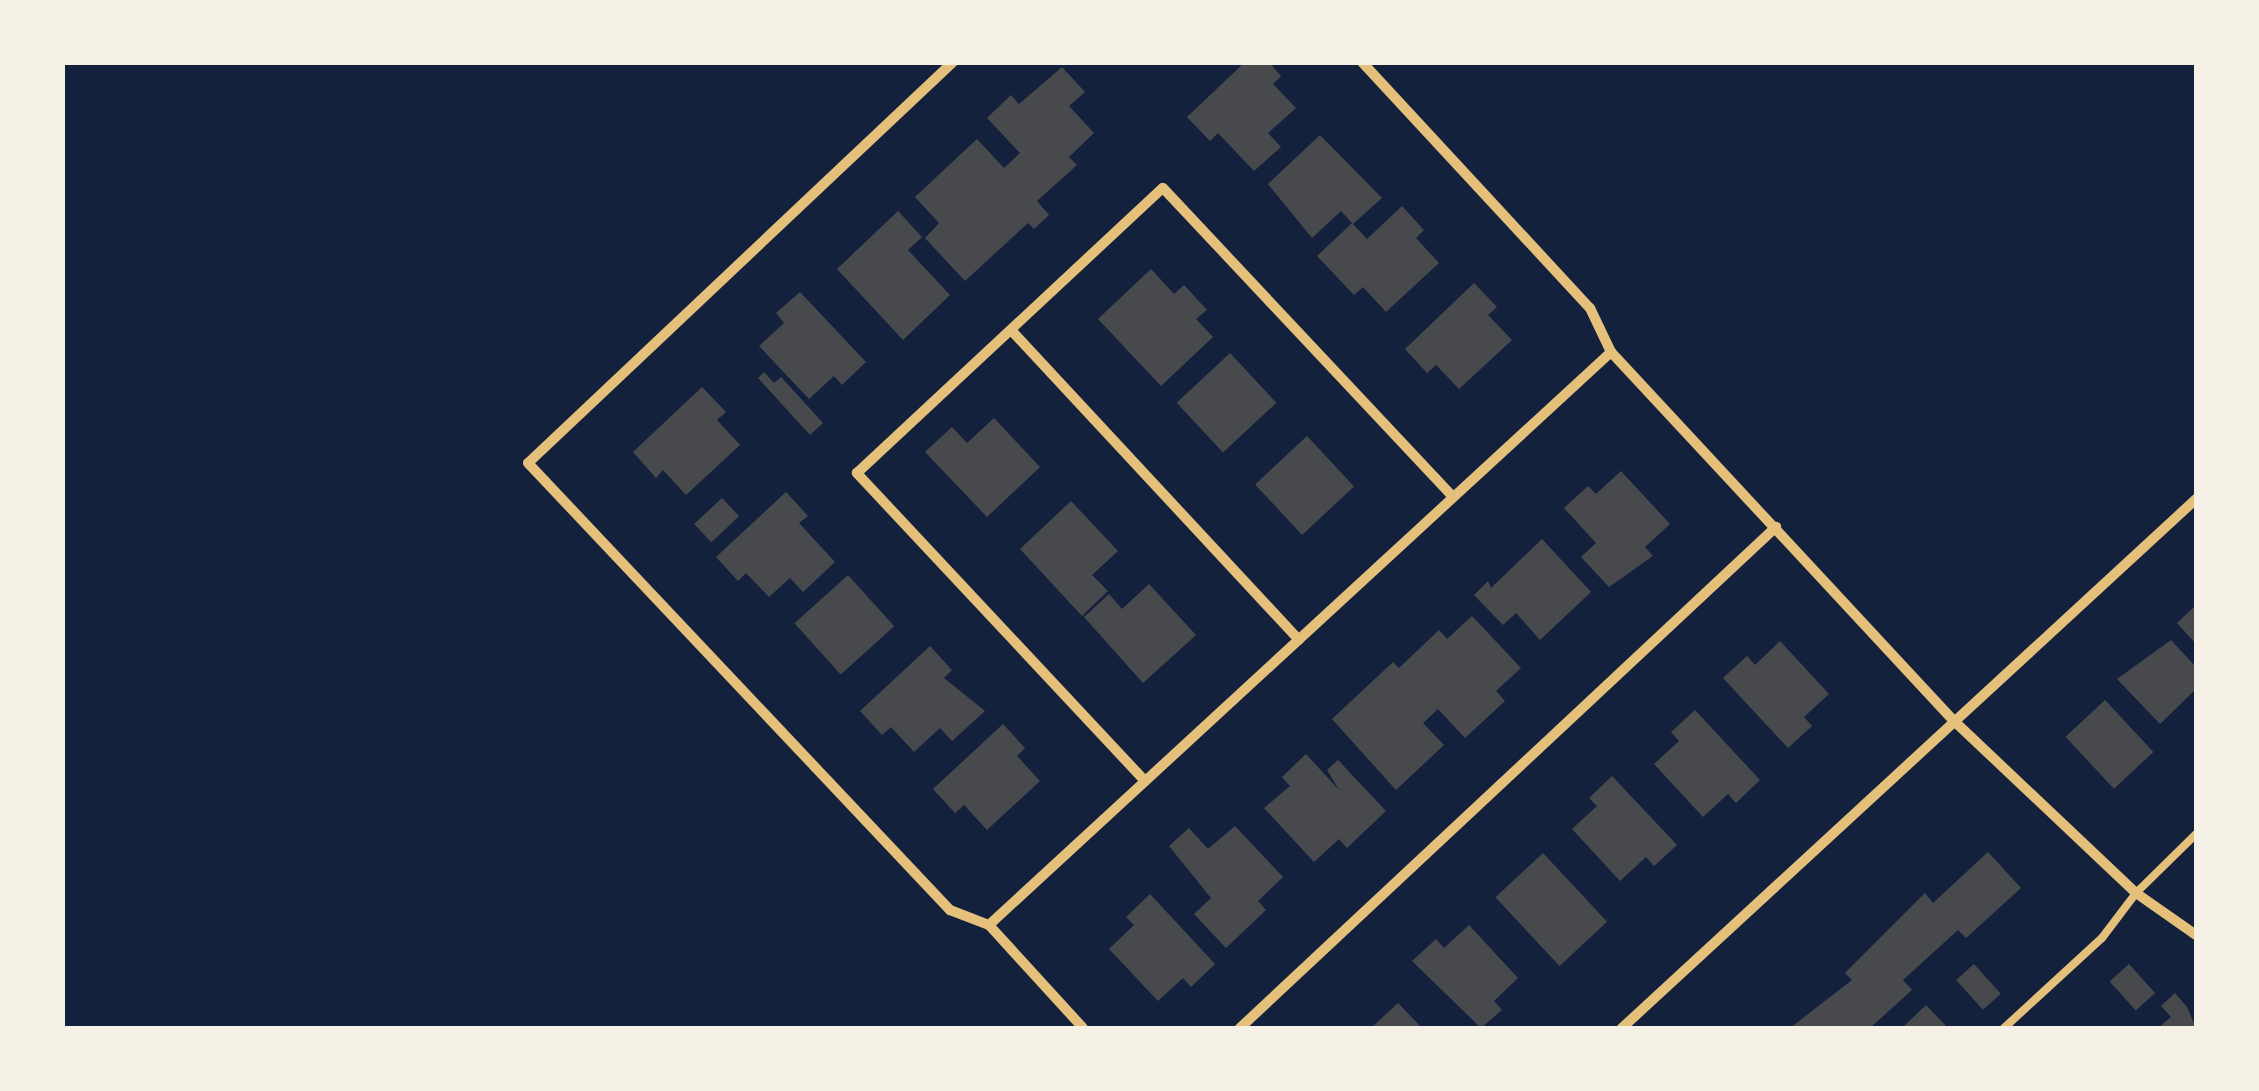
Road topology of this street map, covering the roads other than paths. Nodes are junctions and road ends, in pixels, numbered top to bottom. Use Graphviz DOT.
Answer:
graph roads {
  1 [pos="952,62"];
  2 [pos="1362,62"];
  3 [pos="1012,330"];
  4 [pos="1611,352"];
  5 [pos="1453,498"];
  6 [pos="2196,500"];
  7 [pos="1776,527"];
  8 [pos="1298,640"];
  9 [pos="1953,720"];
  10 [pos="1146,781"];
  11 [pos="2196,834"];
  12 [pos="2136,893"];
  13 [pos="989,925"];
  14 [pos="2196,935"];
  15 [pos="1082,1028"];
  16 [pos="1240,1028"];
  17 [pos="1622,1028"];
  18 [pos="2004,1028"];
  1 -- 13 [label="street"];
  2 -- 4 [label="street"];
  3 -- 5 [label="street"];
  3 -- 8 [label="street"];
  3 -- 10 [label="street"];
  4 -- 5 [label="street"];
  4 -- 7 [label="street"];
  5 -- 8 [label="street"];
  6 -- 9 [label="street"];
  7 -- 9 [label="street"];
  7 -- 16 [label="street"];
  8 -- 10 [label="street"];
  9 -- 12 [label="street"];
  9 -- 17 [label="street"];
  10 -- 13 [label="street"];
  11 -- 12 [label="lane"];
  12 -- 14 [label="street"];
  12 -- 18 [label="lane"];
  13 -- 15 [label="street"];
}
